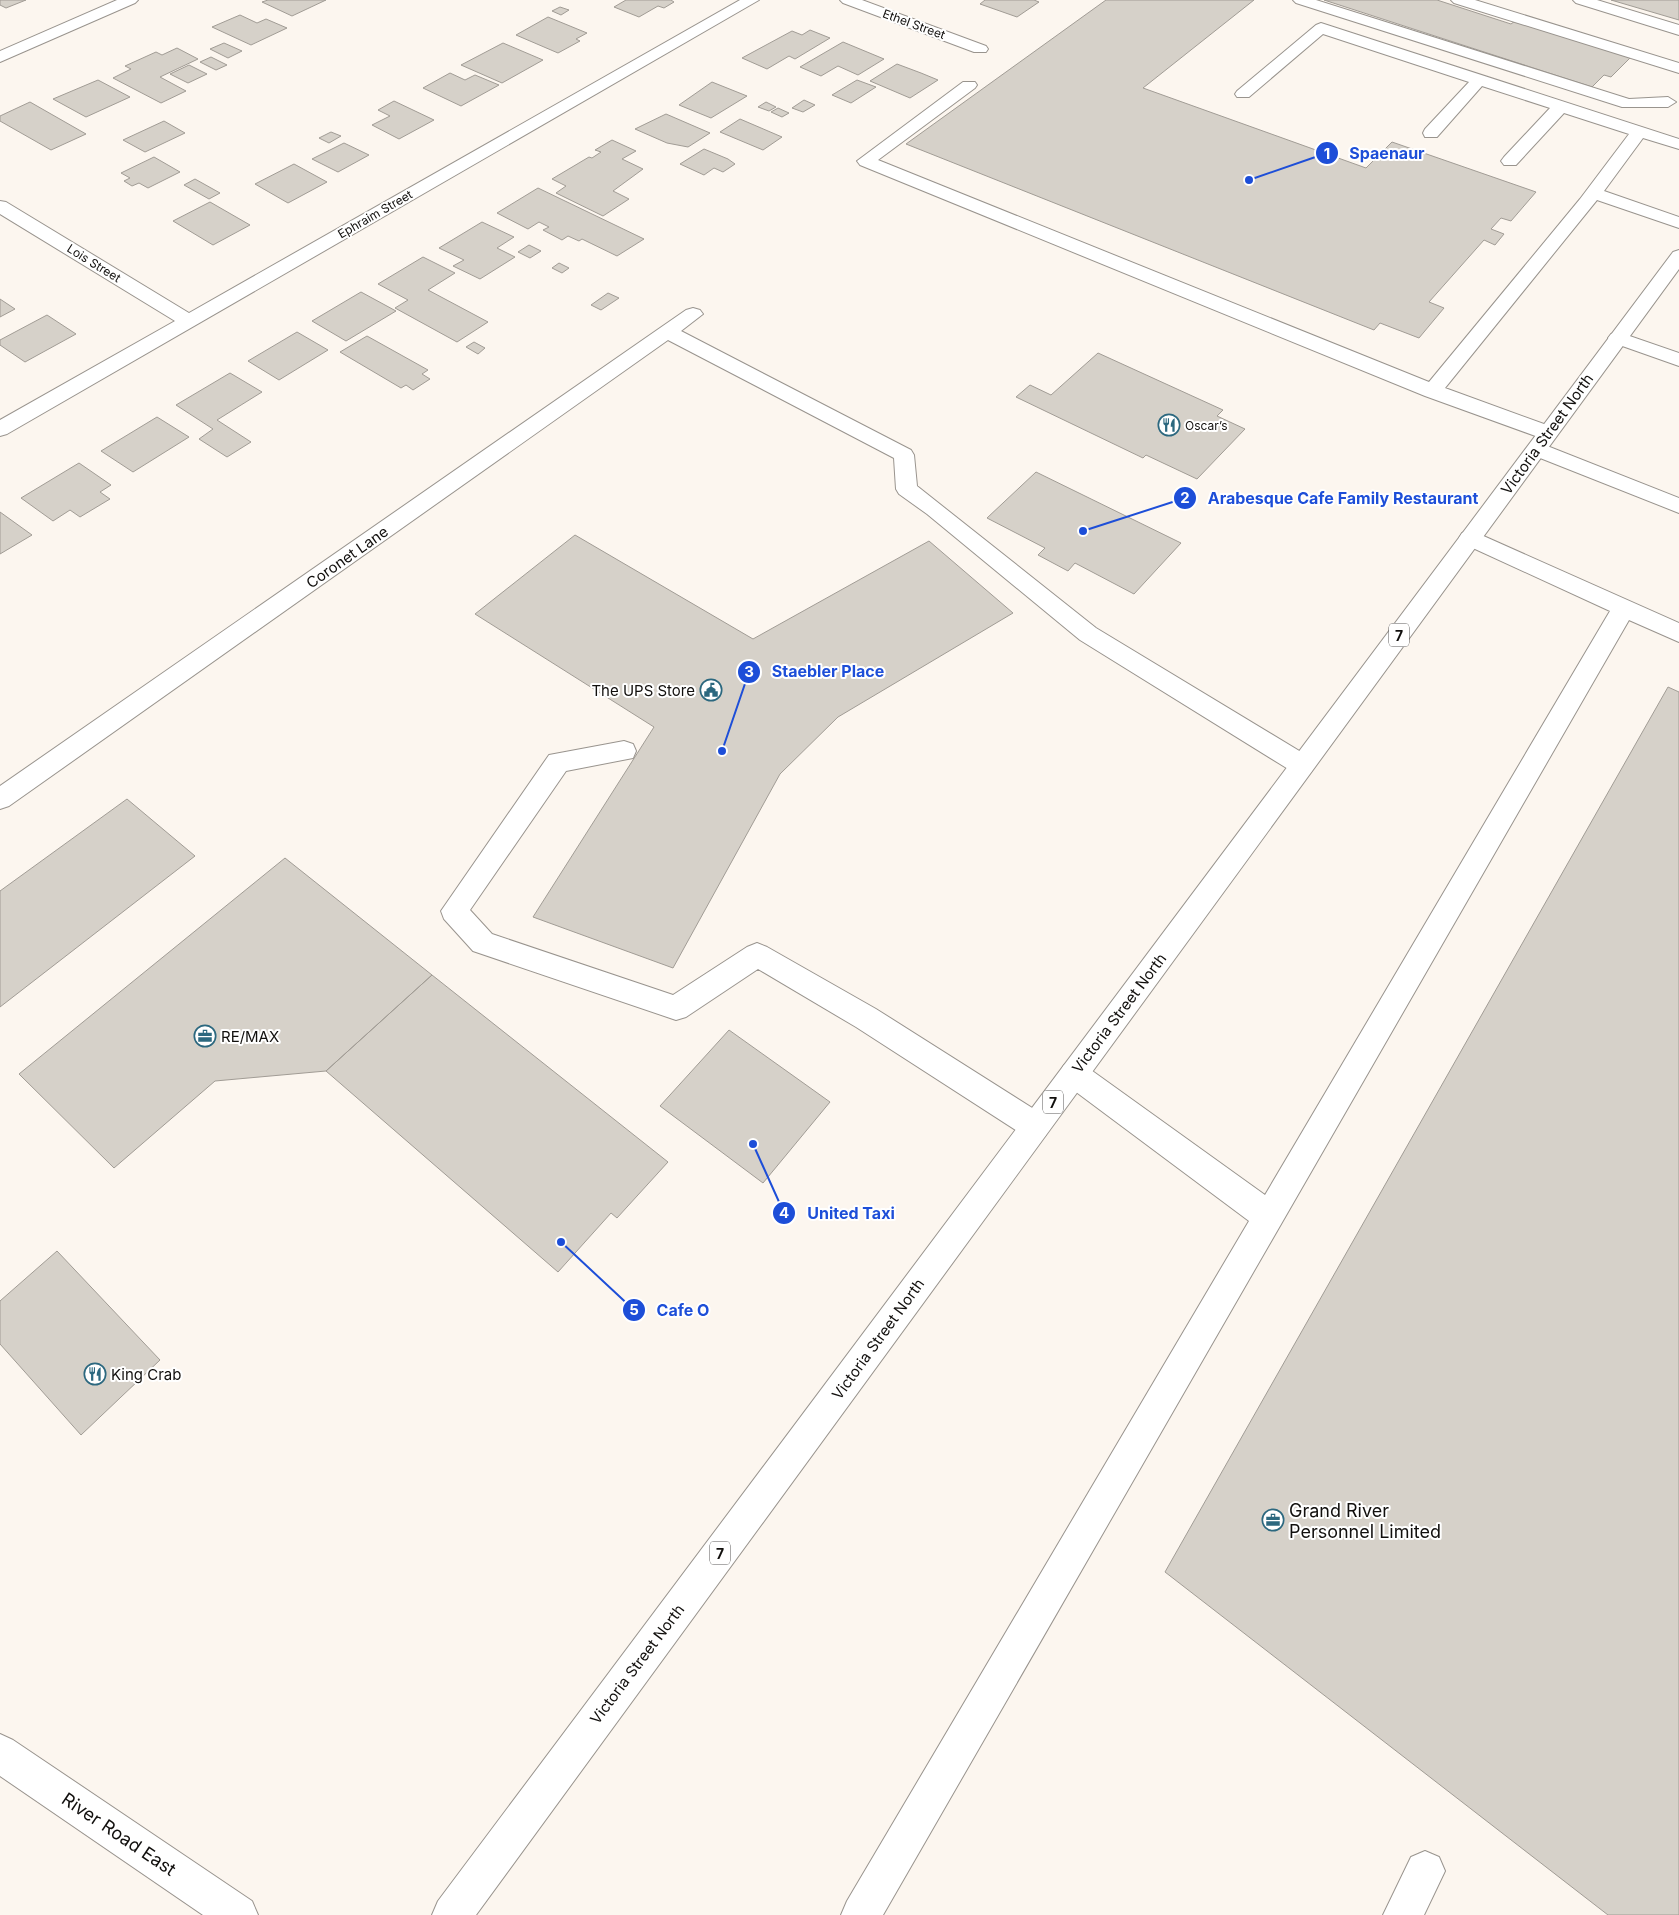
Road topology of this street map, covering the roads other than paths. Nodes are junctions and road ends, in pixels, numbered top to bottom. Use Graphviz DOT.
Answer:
graph roads {
  1 [pos="130,0"];
  2 [pos="751,0"];
  3 [pos="848,0"];
  4 [pos="1301,0"];
  5 [pos="1459,0"];
  6 [pos="1581,0"];
  7 [pos="1679,30"];
  8 [pos="980,49"];
  9 [pos="0,57"];
  10 [pos="1679,68"];
  11 [pos="1479,80"];
  12 [pos="969,85"];
  13 [pos="1679,87"];
  14 [pos="1243,94"];
  15 [pos="1673,103"];
  16 [pos="1560,107"];
  17 [pos="1639,132"];
  18 [pos="1431,133"];
  19 [pos="1679,144"];
  20 [pos="1510,160"];
  21 [pos="1593,193"];
  22 [pos="0,206"];
  23 [pos="1679,223"];
  24 [pos="1679,256"];
  25 [pos="693,314"];
  26 [pos="188,321"];
  27 [pos="667,332"];
  28 [pos="1618,338"];
  29 [pos="1679,360"];
  30 [pos="1432,390"];
  31 [pos="0,429"];
  32 [pos="1542,441"];
  33 [pos="1679,506"];
  34 [pos="1470,538"];
  35 [pos="1624,608"];
  36 [pos="1679,633"];
  37 [pos="624,751"];
  38 [pos="1302,765"];
  39 [pos="0,799"];
  40 [pos="1074,1074"];
  41 [pos="1035,1126"];
  42 [pos="1269,1217"];
  43 [pos="0,1753"];
  44 [pos="1425,1871"];
  45 [pos="238,1915"];
  46 [pos="452,1915"];
  47 [pos="861,1915"];
  48 [pos="1403,1915"];
  1 -- 9 [label="main road"];
  2 -- 26 [label="main road, Ephraim Street"];
  3 -- 8 [label="main road, Ethel Street"];
  4 -- 15 [label="main road"];
  5 -- 10 [label="main road"];
  6 -- 7 [label="main road"];
  11 -- 14 [label="main road"];
  11 -- 16 [label="main road"];
  11 -- 18 [label="main road"];
  12 -- 30 [label="main road"];
  13 -- 15 [label="main road"];
  16 -- 17 [label="main road"];
  16 -- 20 [label="main road"];
  17 -- 19 [label="main road"];
  17 -- 21 [label="main road"];
  21 -- 23 [label="main road"];
  21 -- 30 [label="main road"];
  22 -- 26 [label="main road, Lois Street"];
  24 -- 28 [label="main road, Victoria Street North / 7"];
  25 -- 27 [label="main road, Coronet Lane"];
  26 -- 31 [label="main road, Ephraim Street"];
  27 -- 38 [label="main road"];
  27 -- 39 [label="main road, Coronet Lane"];
  28 -- 29 [label="main road"];
  28 -- 32 [label="main road, Victoria Street North / 7"];
  30 -- 32 [label="main road"];
  32 -- 33 [label="main road"];
  32 -- 34 [label="main road, Victoria Street North / 7"];
  34 -- 35 [label="main road"];
  34 -- 38 [label="main road, Victoria Street North / 7"];
  35 -- 36 [label="main road"];
  35 -- 42 [label="main road"];
  37 -- 41 [label="main road"];
  38 -- 40 [label="main road, Victoria Street North / 7"];
  40 -- 41 [label="main road, Victoria Street North / 7"];
  40 -- 42 [label="main road"];
  41 -- 46 [label="main road, Victoria Street North / 7"];
  42 -- 47 [label="main road"];
  43 -- 45 [label="main road, River Road East"];
  44 -- 48 [label="main road"];
}
